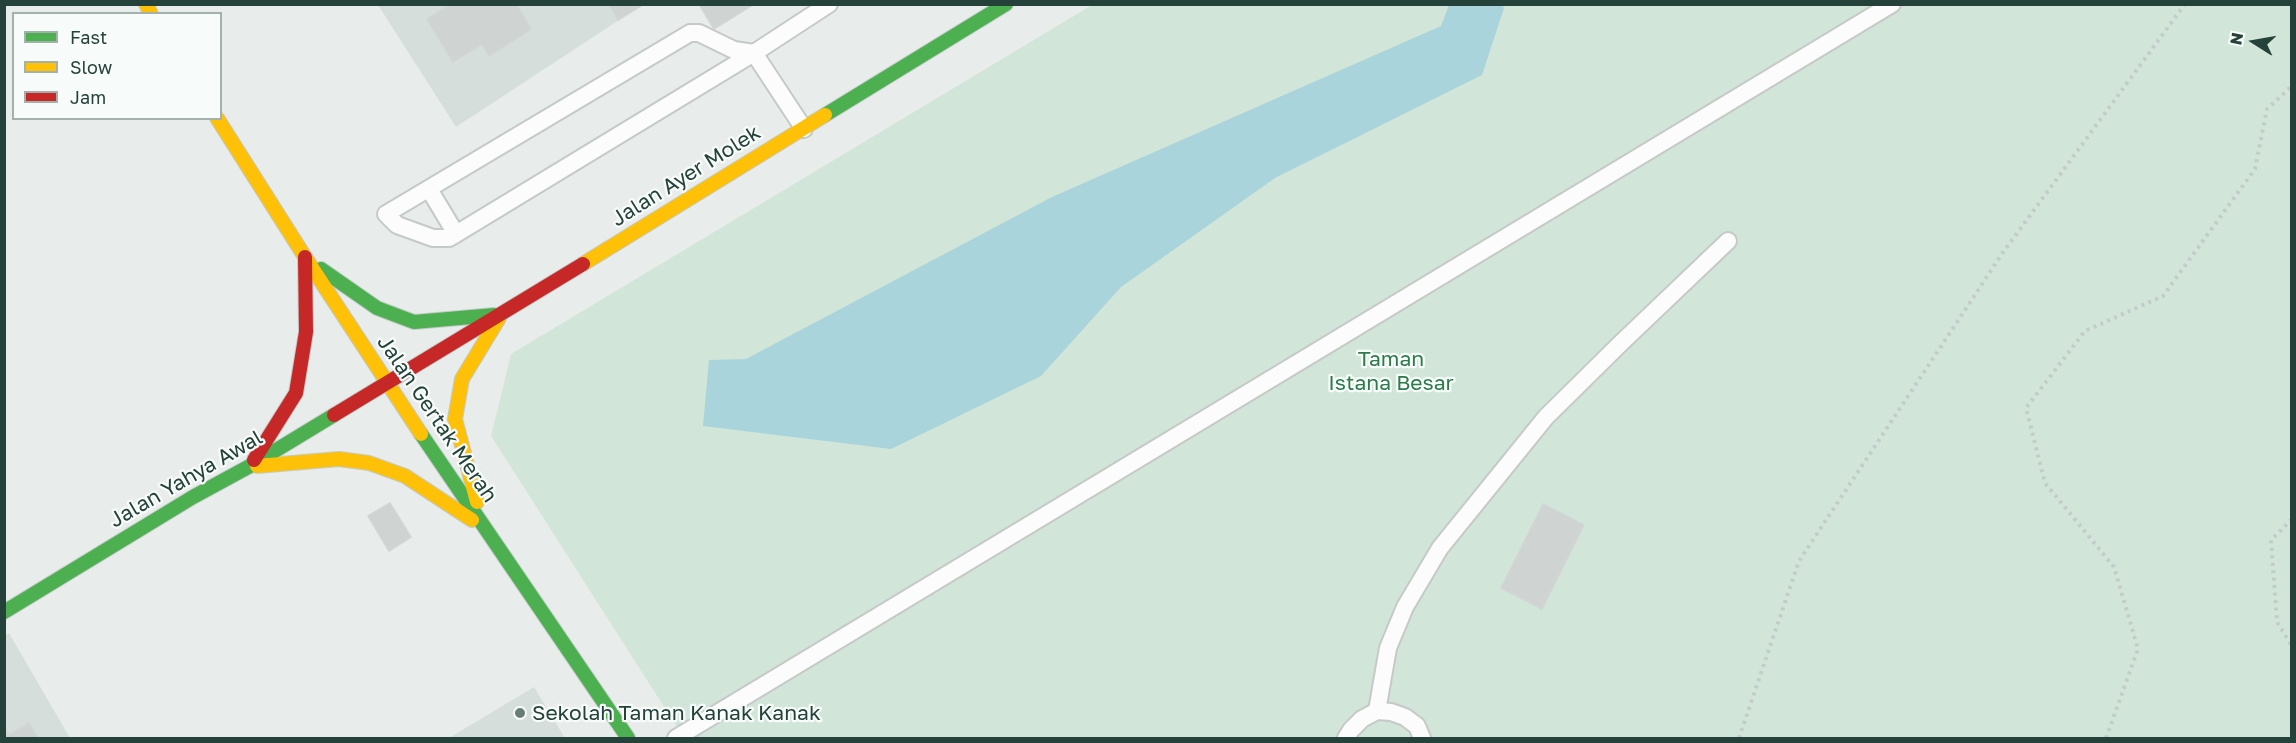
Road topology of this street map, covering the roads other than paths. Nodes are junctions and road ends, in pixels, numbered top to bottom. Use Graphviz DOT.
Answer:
graph roads {
  1 [pos="829,4"];
  2 [pos="1006,4"];
  3 [pos="1892,4"];
  4 [pos="754,53"];
  5 [pos="218,120"];
  6 [pos="804,129"];
  7 [pos="429,189"];
  8 [pos="456,234"];
  9 [pos="1728,242"];
  10 [pos="305,257"];
  11 [pos="501,314"];
  12 [pos="388,383"];
  13 [pos="250,466"];
  14 [pos="483,527"];
  15 [pos="4,612"];
  16 [pos="1377,711"];
  17 [pos="628,738"];
  18 [pos="676,738"];
  19 [pos="1346,738"];
  20 [pos="1422,738"];
  1 -- 4 [label="lane"];
  2 -- 6 [label="main road, Jalan Ayer Molek"];
  3 -- 18 [label="lane"];
  4 -- 6 [label="lane"];
  4 -- 7 [label="lane"];
  4 -- 8 [label="lane"];
  5 -- 10 [label="main road, Jalan Gertak Merah"];
  6 -- 11 [label="main road, Jalan Ayer Molek"];
  7 -- 8 [label="lane"];
  7 -- 8 [label="lane"];
  9 -- 16 [label="lane"];
  10 -- 11 [label="main road"];
  10 -- 12 [label="main road, Jalan Gertak Merah"];
  10 -- 13 [label="main road"];
  11 -- 12 [label="main road, Jalan Ayer Molek"];
  11 -- 14 [label="main road"];
  12 -- 13 [label="main road, Jalan Yahya Awal"];
  12 -- 14 [label="main road, Jalan Gertak Merah"];
  13 -- 14 [label="main road"];
  13 -- 15 [label="main road, Jalan Yahya Awal"];
  14 -- 17 [label="main road, Jalan Gertak Merah"];
  16 -- 19 [label="lane"];
  16 -- 20 [label="lane"];
}
